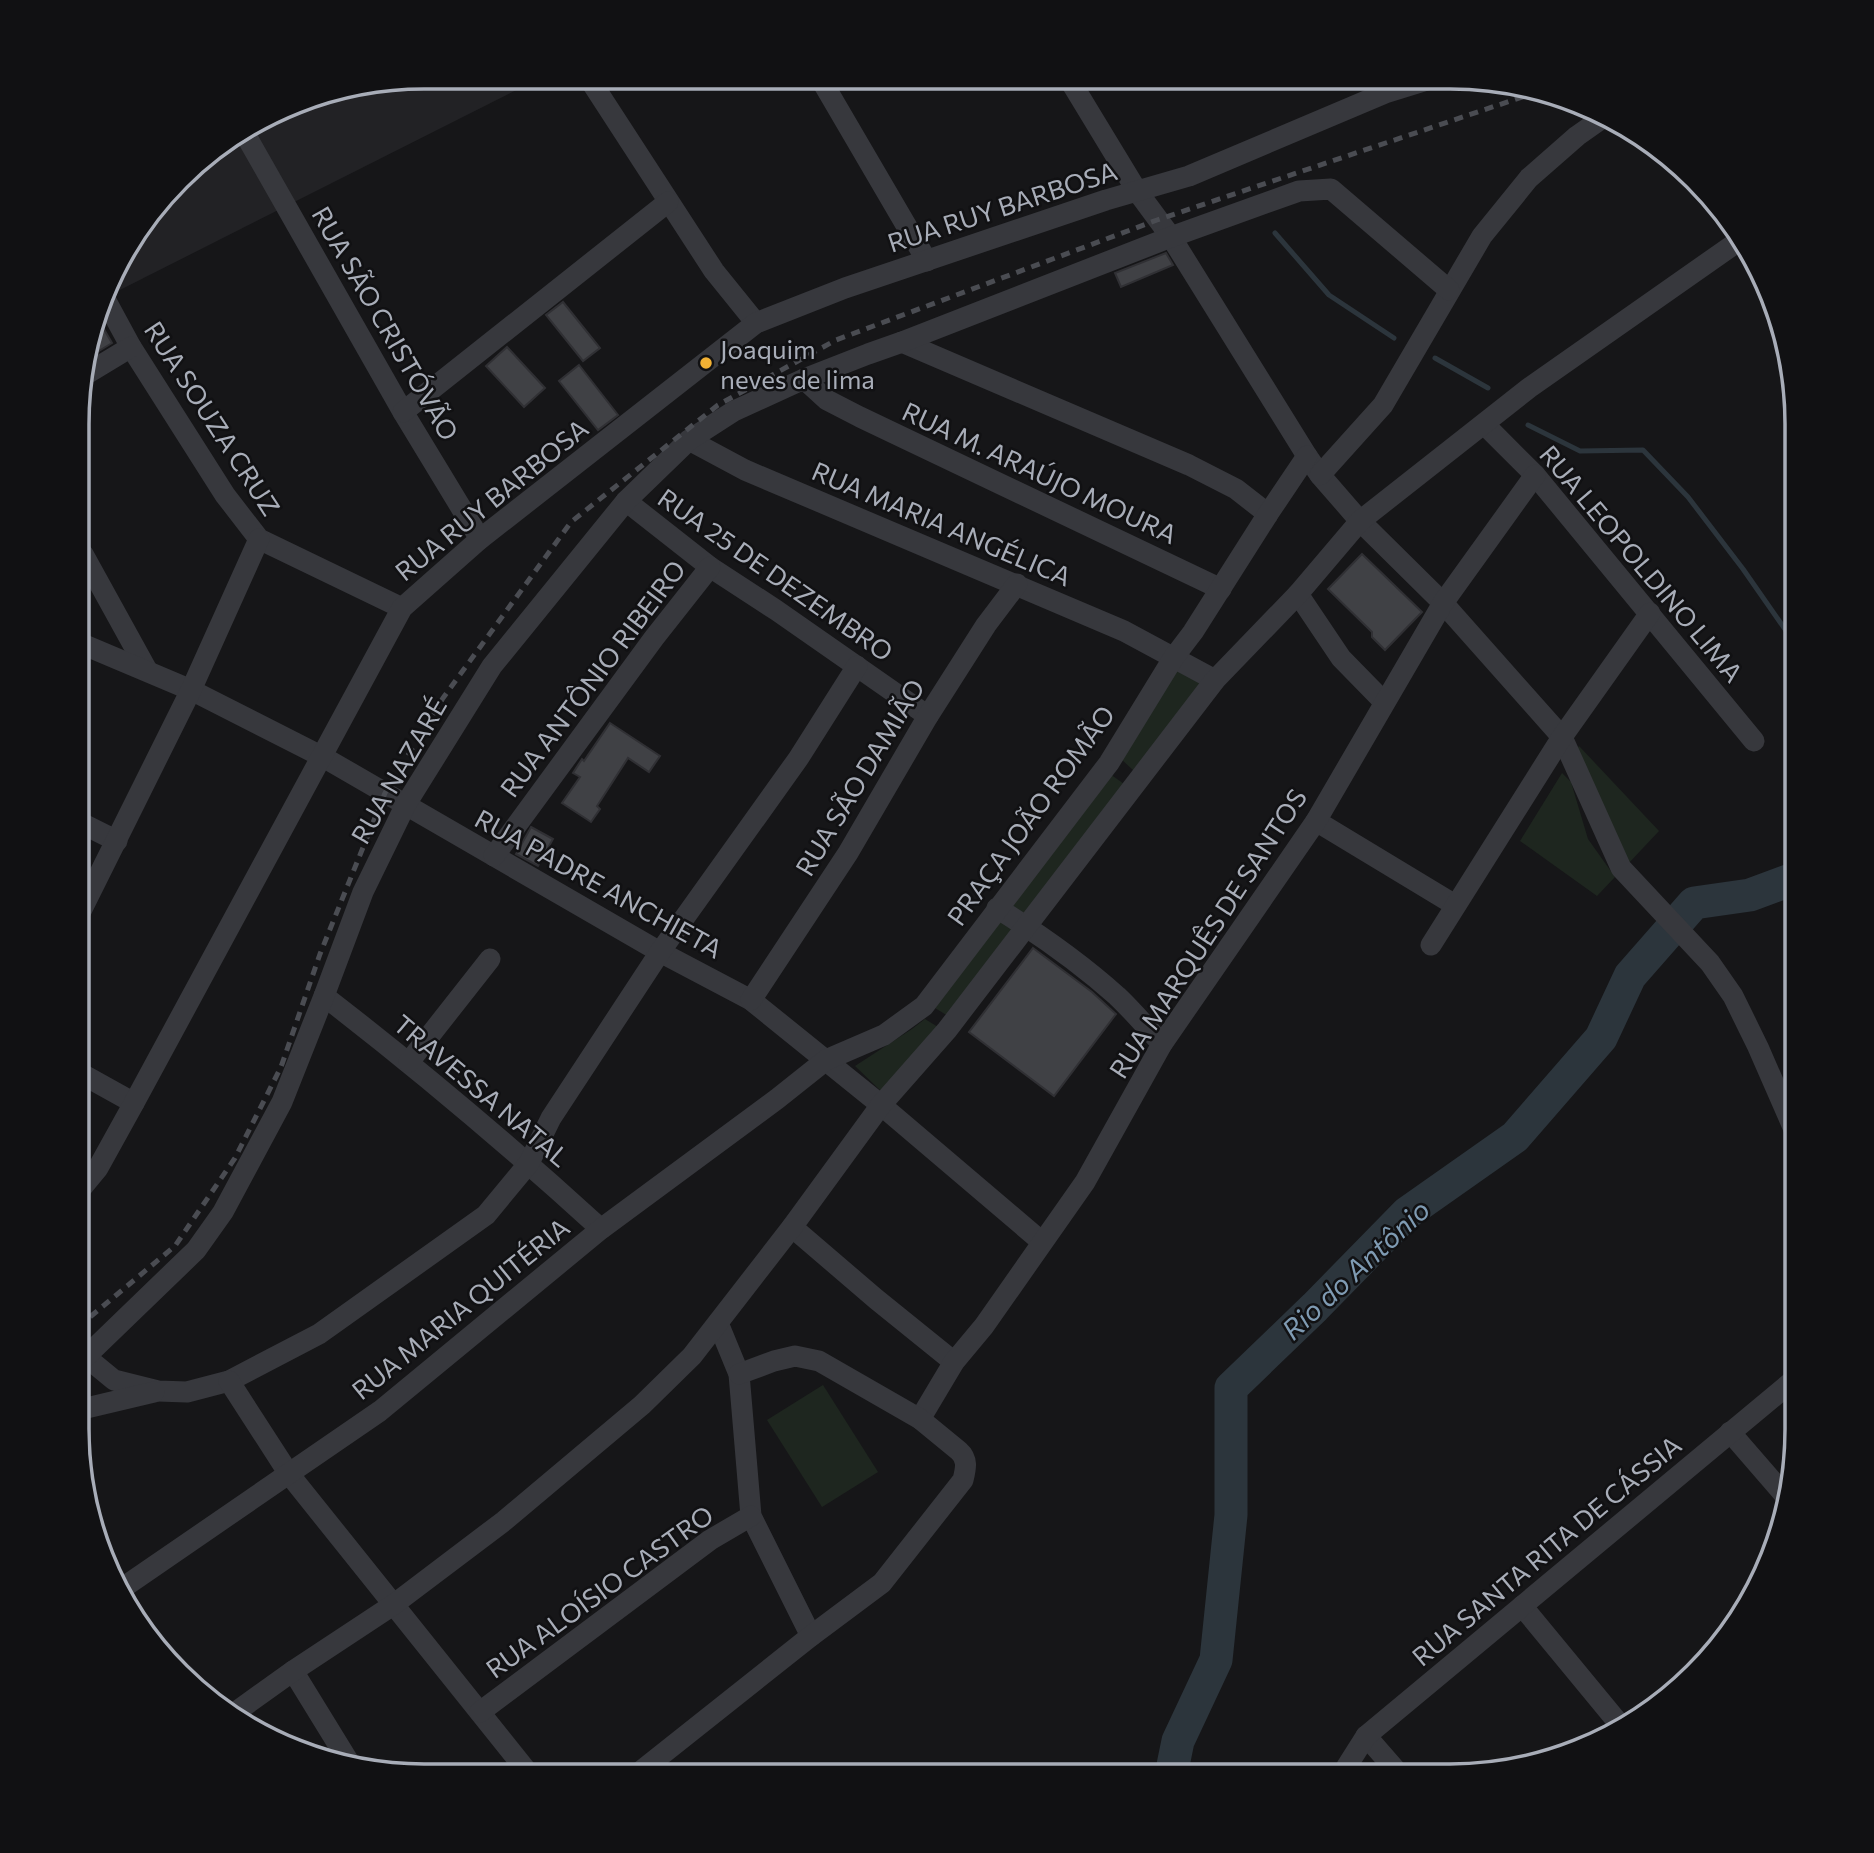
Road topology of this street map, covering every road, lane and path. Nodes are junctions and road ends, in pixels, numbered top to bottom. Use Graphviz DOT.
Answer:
graph roads {
  1 [pos="595,89"];
  2 [pos="826,89"];
  3 [pos="1075,89"];
  4 [pos="1376,89"];
  5 [pos="1596,123"];
  6 [pos="248,140"];
  7 [pos="1137,191"];
  8 [pos="668,202"];
  9 [pos="1171,237"];
  10 [pos="1733,245"];
  11 [pos="926,261"];
  12 [pos="1449,290"];
  13 [pos="110,308"];
  14 [pos="756,323"];
  15 [pos="902,342"];
  16 [pos="131,347"];
  17 [pos="94,369"];
  18 [pos="804,379"];
  19 [pos="403,412"];
  20 [pos="1485,424"];
  21 [pos="689,440"];
  22 [pos="1307,456"];
  23 [pos="1320,475"];
  24 [pos="1535,475"];
  25 [pos="626,501"];
  26 [pos="1268,514"];
  27 [pos="1360,521"];
  28 [pos="259,540"];
  29 [pos="480,540"];
  30 [pos="89,565"];
  31 [pos="710,566"];
  32 [pos="1017,584"];
  33 [pos="1221,589"];
  34 [pos="1298,594"];
  35 [pos="1443,603"];
  36 [pos="402,608"];
  37 [pos="1650,613"];
  38 [pos="89,646"];
  39 [pos="1174,657"];
  40 [pos="857,666"];
  41 [pos="147,670"];
  42 [pos="1215,680"];
  43 [pos="191,690"];
  44 [pos="1384,702"];
  45 [pos="928,716"];
  46 [pos="1562,737"];
  47 [pos="1754,741"];
  48 [pos="323,757"];
  49 [pos="1109,763"];
  50 [pos="1133,785"];
  51 [pos="406,804"];
  52 [pos="1316,821"];
  53 [pos="89,826"];
  54 [pos="117,841"];
  55 [pos="494,856"];
  56 [pos="89,895"];
  57 [pos="1455,905"];
  58 [pos="997,908"];
  59 [pos="1027,926"];
  60 [pos="1431,945"];
  61 [pos="660,952"];
  62 [pos="490,959"];
  63 [pos="324,996"];
  64 [pos="751,1000"];
  65 [pos="924,1006"];
  66 [pos="947,1030"];
  67 [pos="1162,1044"];
  68 [pos="827,1060"];
  69 [pos="409,1062"];
  70 [pos="89,1078"];
  71 [pos="134,1103"];
  72 [pos="881,1105"];
  73 [pos="1785,1109"];
  74 [pos="529,1163"];
  75 [pos="89,1179"];
  76 [pos="792,1227"];
  77 [pos="601,1229"];
  78 [pos="1042,1242"];
  79 [pos="718,1322"];
  80 [pos="89,1354"];
  81 [pos="954,1362"];
  82 [pos="89,1365"];
  83 [pos="739,1374"];
  84 [pos="229,1381"];
  85 [pos="1785,1387"];
  86 [pos="158,1391"];
  87 [pos="89,1407"];
  88 [pos="920,1419"];
  89 [pos="1730,1432"];
  90 [pos="289,1475"];
  91 [pos="1779,1489"];
  92 [pos="751,1516"];
  93 [pos="128,1584"];
  94 [pos="393,1605"];
  95 [pos="1522,1606"];
  96 [pos="811,1636"];
  97 [pos="293,1671"];
  98 [pos="241,1709"];
  99 [pos="480,1712"];
  100 [pos="1616,1720"];
  101 [pos="1366,1736"];
  102 [pos="344,1754"];
  103 [pos="521,1764"];
  104 [pos="650,1764"];
  105 [pos="1348,1764"];
  106 [pos="1390,1764"];
  1 -- 8 [label="street"];
  2 -- 11 [label="street"];
  3 -- 7 [label="street"];
  4 -- 7 [label="street, RUA RUY BARBOSA"];
  5 -- 12 [label="street"];
  6 -- 19 [label="street, RUA SÃO CRISTÓVÃO"];
  7 -- 9 [label="street"];
  7 -- 11 [label="street, RUA RUY BARBOSA"];
  8 -- 14 [label="street"];
  8 -- 19 [label="street"];
  9 -- 12 [label="street, RUA NAZARÉ"];
  9 -- 15 [label="street, RUA NAZARÉ"];
  9 -- 22 [label="street"];
  10 -- 20 [label="street"];
  11 -- 14 [label="street, RUA RUY BARBOSA"];
  12 -- 23 [label="street"];
  13 -- 16 [label="street, RUA SOUZA CRUZ"];
  14 -- 29 [label="street, RUA RUY BARBOSA"];
  15 -- 18 [label="street, RUA NAZARÉ"];
  15 -- 26 [label="street"];
  16 -- 17 [label="street"];
  16 -- 28 [label="street, RUA SOUZA CRUZ"];
  18 -- 21 [label="street, RUA NAZARÉ"];
  18 -- 33 [label="street, RUA M. ARAÚJO MOURA"];
  19 -- 29 [label="street, RUA SÃO CRISTÓVÃO"];
  20 -- 24 [label="street, RUA LEOPOLDINO LIMA"];
  20 -- 27 [label="street"];
  21 -- 25 [label="street, RUA NAZARÉ"];
  21 -- 32 [label="street, RUA MARIA ANGÉLICA"];
  22 -- 23 [label="street"];
  22 -- 26 [label="street, PRAÇA JOÃO ROMÃO"];
  23 -- 27 [label="street"];
  24 -- 35 [label="street, RUA MARQUÊS DE SANTOS"];
  24 -- 37 [label="street, RUA LEOPOLDINO LIMA"];
  25 -- 31 [label="street, RUA 25 DE DEZEMBRO"];
  25 -- 51 [label="street, RUA NAZARÉ"];
  26 -- 33 [label="street, PRAÇA JOÃO ROMÃO"];
  27 -- 34 [label="street"];
  27 -- 35 [label="street"];
  28 -- 36 [label="street, RUA SOUZA CRUZ"];
  28 -- 43 [label="street"];
  29 -- 36 [label="street, RUA RUY BARBOSA"];
  30 -- 41 [label="street"];
  31 -- 40 [label="street, RUA 25 DE DEZEMBRO"];
  31 -- 55 [label="street, RUA ANTÔNIO RIBEIRO"];
  32 -- 39 [label="street, RUA MARIA ANGÉLICA"];
  32 -- 45 [label="street, RUA SÃO DAMIÃO"];
  33 -- 39 [label="street, PRAÇA JOÃO ROMÃO"];
  34 -- 42 [label="street"];
  34 -- 44 [label="street"];
  35 -- 44 [label="street, RUA MARQUÊS DE SANTOS"];
  35 -- 46 [label="street"];
  36 -- 48 [label="street, RUA RUY BARBOSA"];
  37 -- 46 [label="street"];
  37 -- 47 [label="street, RUA LEOPOLDINO LIMA"];
  38 -- 41 [label="street, RUA PADRE ANCHIETA"];
  39 -- 42 [label="street, RUA MARIA ANGÉLICA"];
  39 -- 49 [label="street, PRAÇA JOÃO ROMÃO"];
  40 -- 45 [label="street, RUA 25 DE DEZEMBRO"];
  40 -- 61 [label="street"];
  41 -- 43 [label="street, RUA PADRE ANCHIETA"];
  42 -- 50 [label="street"];
  43 -- 48 [label="street, RUA PADRE ANCHIETA"];
  43 -- 54 [label="street"];
  44 -- 52 [label="street, RUA MARQUÊS DE SANTOS"];
  45 -- 64 [label="street, RUA SÃO DAMIÃO"];
  46 -- 57 [label="street"];
  46 -- 73 [label="street"];
  48 -- 51 [label="street, RUA PADRE ANCHIETA"];
  48 -- 71 [label="street, RUA RUY BARBOSA"];
  49 -- 50 [label="street"];
  49 -- 58 [label="street, PRAÇA JOÃO ROMÃO"];
  50 -- 59 [label="street"];
  51 -- 55 [label="street, RUA PADRE ANCHIETA"];
  51 -- 63 [label="street, RUA NAZARÉ"];
  52 -- 57 [label="street"];
  52 -- 67 [label="street, RUA MARQUÊS DE SANTOS"];
  53 -- 54 [label="street"];
  54 -- 56 [label="street"];
  55 -- 61 [label="street, RUA PADRE ANCHIETA"];
  57 -- 60 [label="street"];
  58 -- 59 [label="street"];
  58 -- 65 [label="street, PRAÇA JOÃO ROMÃO"];
  59 -- 66 [label="street"];
  59 -- 67 [label="street"];
  61 -- 64 [label="street, RUA PADRE ANCHIETA"];
  61 -- 74 [label="street"];
  62 -- 69 [label="street"];
  63 -- 69 [label="street, TRAVESSA NATAL"];
  63 -- 80 [label="street, RUA NAZARÉ"];
  64 -- 68 [label="street, RUA PADRE ANCHIETA"];
  65 -- 66 [label="street"];
  65 -- 68 [label="street, PRAÇA JOÃO ROMÃO"];
  66 -- 72 [label="street"];
  67 -- 78 [label="street, RUA MARQUÊS DE SANTOS"];
  68 -- 72 [label="street, RUA PADRE ANCHIETA"];
  68 -- 77 [label="street, RUA MARIA QUITÉRIA"];
  69 -- 74 [label="street, TRAVESSA NATAL"];
  70 -- 71 [label="street"];
  71 -- 75 [label="street, RUA RUY BARBOSA"];
  72 -- 76 [label="street"];
  72 -- 78 [label="street, RUA PADRE ANCHIETA"];
  74 -- 77 [label="street, TRAVESSA NATAL"];
  74 -- 84 [label="street"];
  76 -- 79 [label="street"];
  76 -- 81 [label="street"];
  77 -- 90 [label="street, RUA MARIA QUITÉRIA"];
  78 -- 81 [label="street, RUA MARQUÊS DE SANTOS"];
  79 -- 83 [label="street"];
  79 -- 94 [label="street"];
  81 -- 88 [label="street, RUA MARQUÊS DE SANTOS"];
  82 -- 86 [label="street"];
  83 -- 88 [label="street"];
  83 -- 92 [label="street"];
  84 -- 86 [label="street"];
  84 -- 90 [label="street"];
  85 -- 89 [label="street, RUA SANTA RITA DE CÁSSIA"];
  86 -- 87 [label="street"];
  88 -- 96 [label="street"];
  89 -- 91 [label="street"];
  89 -- 95 [label="street, RUA SANTA RITA DE CÁSSIA"];
  90 -- 93 [label="street, RUA MARIA QUITÉRIA"];
  90 -- 94 [label="street"];
  92 -- 96 [label="street"];
  92 -- 99 [label="street, RUA ALOÍSIO CASTRO"];
  94 -- 97 [label="street"];
  94 -- 99 [label="street"];
  95 -- 100 [label="street"];
  95 -- 101 [label="street, RUA SANTA RITA DE CÁSSIA"];
  96 -- 104 [label="street"];
  97 -- 98 [label="street"];
  97 -- 102 [label="street"];
  99 -- 103 [label="street"];
  101 -- 105 [label="street, RUA SANTA RITA DE CÁSSIA"];
  101 -- 106 [label="street"];
}
